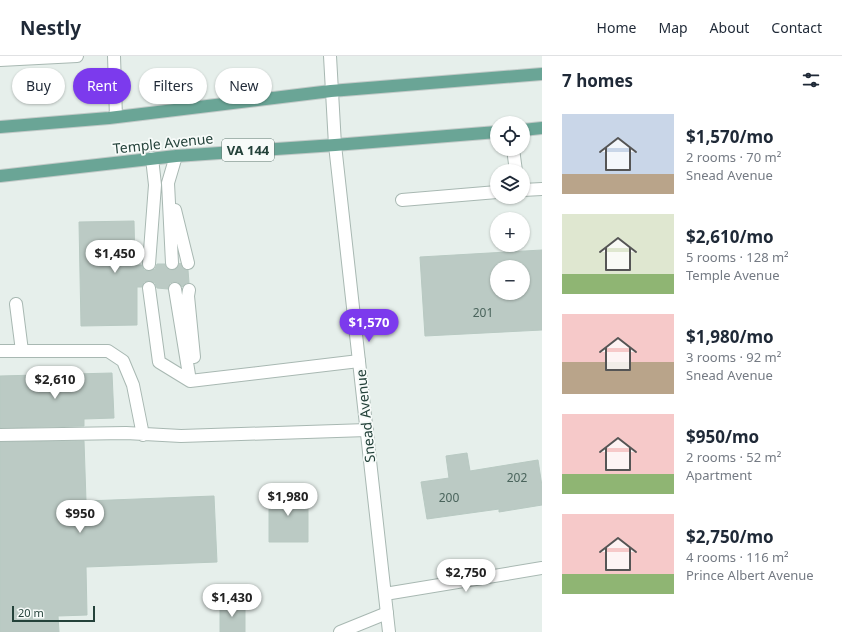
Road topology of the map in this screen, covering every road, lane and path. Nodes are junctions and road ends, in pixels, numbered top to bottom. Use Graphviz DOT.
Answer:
graph roads {
  1 [pos="78,56"];
  2 [pos="114,56"];
  3 [pos="330,56"];
  4 [pos="0,60"];
  5 [pos="542,74"];
  6 [pos="331,91"];
  7 [pos="116,117"];
  8 [pos="0,128"];
  9 [pos="542,128"];
  10 [pos="530,129"];
  11 [pos="490,133"];
  12 [pos="335,145"];
  13 [pos="176,156"];
  14 [pos="152,158"];
  15 [pos="0,176"];
  16 [pos="168,183"];
  17 [pos="542,189"];
  18 [pos="530,190"];
  19 [pos="490,193"];
  20 [pos="402,200"];
  21 [pos="172,263"];
  22 [pos="188,263"];
  23 [pos="149,264"];
  24 [pos="149,288"];
  25 [pos="175,289"];
  26 [pos="189,290"];
  27 [pos="16,304"];
  28 [pos="0,351"];
  29 [pos="22,351"];
  30 [pos="359,361"];
  31 [pos="193,381"];
  32 [pos="367,430"];
  33 [pos="0,435"];
  34 [pos="142,435"];
  35 [pos="542,568"];
  36 [pos="385,594"];
  37 [pos="387,613"];
  38 [pos="340,632"];
  39 [pos="389,632"];
  1 -- 4 [label="street"];
  2 -- 7 [label="street"];
  3 -- 6 [label="street, Snead Avenue"];
  5 -- 6 [label="main road"];
  6 -- 7 [label="main road"];
  6 -- 12 [label="street, Snead Avenue"];
  7 -- 8 [label="main road"];
  9 -- 10 [label="main road"];
  11 -- 12 [label="main road, Temple Avenue / VA 144"];
  12 -- 13 [label="main road, Temple Avenue / VA 144"];
  12 -- 30 [label="street, Snead Avenue"];
  13 -- 14 [label="main road, Temple Avenue / VA 144"];
  13 -- 16 [label="street"];
  14 -- 15 [label="main road, Temple Avenue / VA 144"];
  14 -- 23 [label="street"];
  16 -- 21 [label="street"];
  16 -- 22 [label="street"];
  17 -- 18 [label="street"];
  19 -- 20 [label="street"];
  24 -- 31 [label="street"];
  25 -- 31 [label="street"];
  26 -- 31 [label="street"];
  27 -- 29 [label="street"];
  28 -- 29 [label="street"];
  29 -- 34 [label="street"];
  30 -- 31 [label="street"];
  30 -- 32 [label="street, Snead Avenue"];
  32 -- 34 [label="street"];
  32 -- 36 [label="street, Snead Avenue"];
  33 -- 34 [label="street"];
  35 -- 36 [label="street"];
  36 -- 37 [label="street, Snead Avenue"];
  37 -- 38 [label="street"];
  37 -- 39 [label="street, Snead Avenue"];
}
